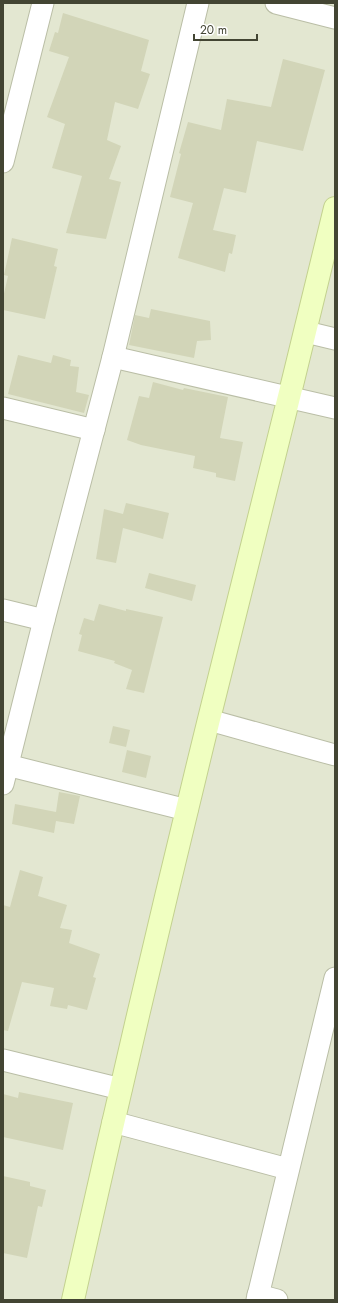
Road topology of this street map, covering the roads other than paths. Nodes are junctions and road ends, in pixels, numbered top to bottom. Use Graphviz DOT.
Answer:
graph roads {
  1 [pos="43,3"];
  2 [pos="198,3"];
  3 [pos="276,3"];
  4 [pos="335,18"];
  5 [pos="3,162"];
  6 [pos="335,208"];
  7 [pos="306,332"];
  8 [pos="335,338"];
  9 [pos="113,357"];
  10 [pos="290,399"];
  11 [pos="3,408"];
  12 [pos="335,408"];
  13 [pos="94,430"];
  14 [pos="3,610"];
  15 [pos="44,620"];
  16 [pos="209,720"];
  17 [pos="335,755"];
  18 [pos="5,775"];
  19 [pos="187,810"];
  20 [pos="335,978"];
  21 [pos="327,1042"];
  22 [pos="3,1060"];
  23 [pos="121,1089"];
  24 [pos="113,1122"];
  25 [pos="288,1168"];
  26 [pos="264,1298"];
  27 [pos="73,1300"];
  1 -- 5 [label="street"];
  2 -- 9 [label="street"];
  3 -- 4 [label="street"];
  6 -- 7 [label="street"];
  7 -- 8 [label="street"];
  7 -- 10 [label="street"];
  9 -- 10 [label="street"];
  9 -- 13 [label="street"];
  10 -- 12 [label="street"];
  10 -- 16 [label="street"];
  11 -- 13 [label="street"];
  13 -- 15 [label="street"];
  14 -- 15 [label="street"];
  15 -- 18 [label="street"];
  16 -- 17 [label="street"];
  16 -- 19 [label="street"];
  18 -- 19 [label="street"];
  19 -- 23 [label="street"];
  20 -- 21 [label="street"];
  21 -- 25 [label="street"];
  22 -- 23 [label="street"];
  23 -- 24 [label="street"];
  24 -- 25 [label="street"];
  24 -- 27 [label="street"];
  25 -- 26 [label="street"];
}
